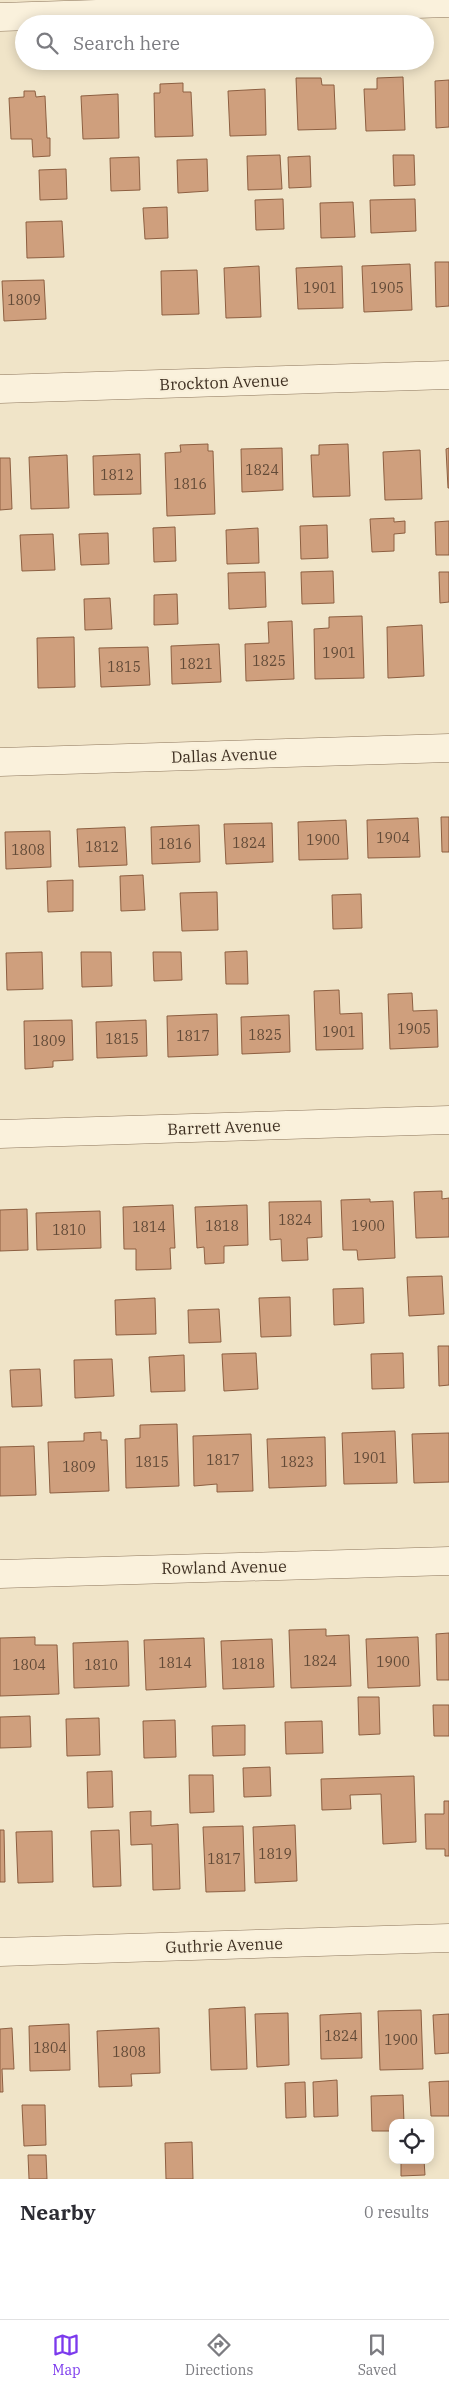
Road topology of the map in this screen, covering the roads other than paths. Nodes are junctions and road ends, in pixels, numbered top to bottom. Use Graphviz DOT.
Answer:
graph roads {
  1 [pos="449,3"];
  2 [pos="64,15"];
  3 [pos="0,17"];
  4 [pos="15,17"];
  5 [pos="449,375"];
  6 [pos="0,389"];
  7 [pos="449,748"];
  8 [pos="0,762"];
  9 [pos="449,1120"];
  10 [pos="0,1134"];
  11 [pos="449,1561"];
  12 [pos="0,1574"];
  13 [pos="449,1938"];
  14 [pos="0,1952"];
  1 -- 2 [label="street"];
  3 -- 4 [label="street"];
  5 -- 6 [label="street, Brockton Avenue"];
  7 -- 8 [label="street, Dallas Avenue"];
  9 -- 10 [label="street, Barrett Avenue"];
  11 -- 12 [label="street, Rowland Avenue"];
  13 -- 14 [label="street, Guthrie Avenue"];
}
